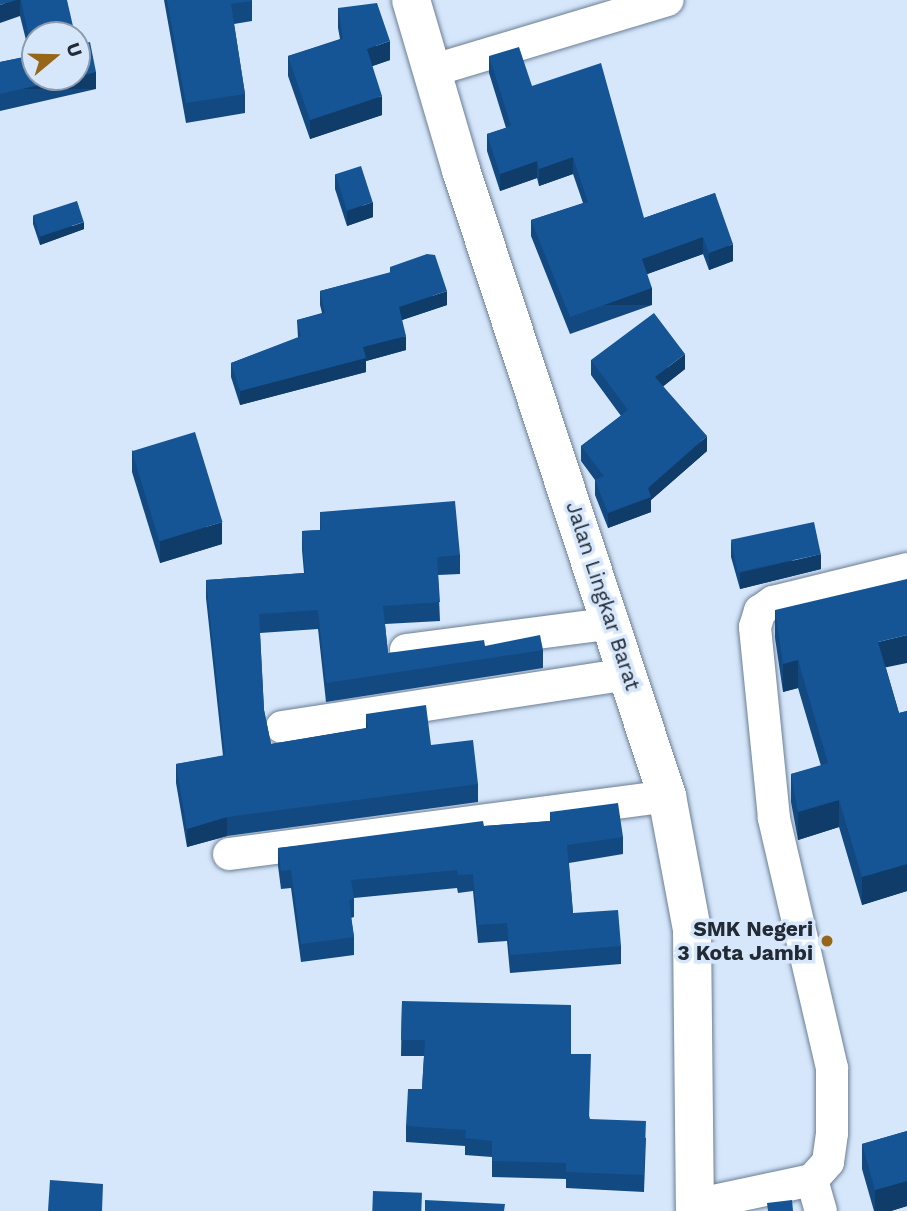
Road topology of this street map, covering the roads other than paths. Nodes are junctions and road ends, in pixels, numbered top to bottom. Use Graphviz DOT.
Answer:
graph roads {
  1 [pos="411,0"];
  2 [pos="668,0"];
  3 [pos="432,71"];
  4 [pos="907,569"];
  5 [pos="613,623"];
  6 [pos="406,650"];
  7 [pos="629,674"];
  8 [pos="282,727"];
  9 [pos="667,796"];
  10 [pos="229,853"];
  11 [pos="812,1180"];
  12 [pos="695,1208"];
  13 [pos="821,1211"];
  1 -- 3 [label="highway, Jalan Lingkar Barat"];
  2 -- 3 [label="street"];
  3 -- 5 [label="highway, Jalan Lingkar Barat"];
  4 -- 11 [label="street"];
  5 -- 6 [label="street"];
  5 -- 7 [label="highway, Jalan Lingkar Barat"];
  7 -- 8 [label="street"];
  7 -- 9 [label="highway, Jalan Lingkar Barat"];
  9 -- 10 [label="street"];
  9 -- 12 [label="highway, Jalan Lingkar Barat"];
  11 -- 12 [label="street"];
  11 -- 13 [label="street"];
}
